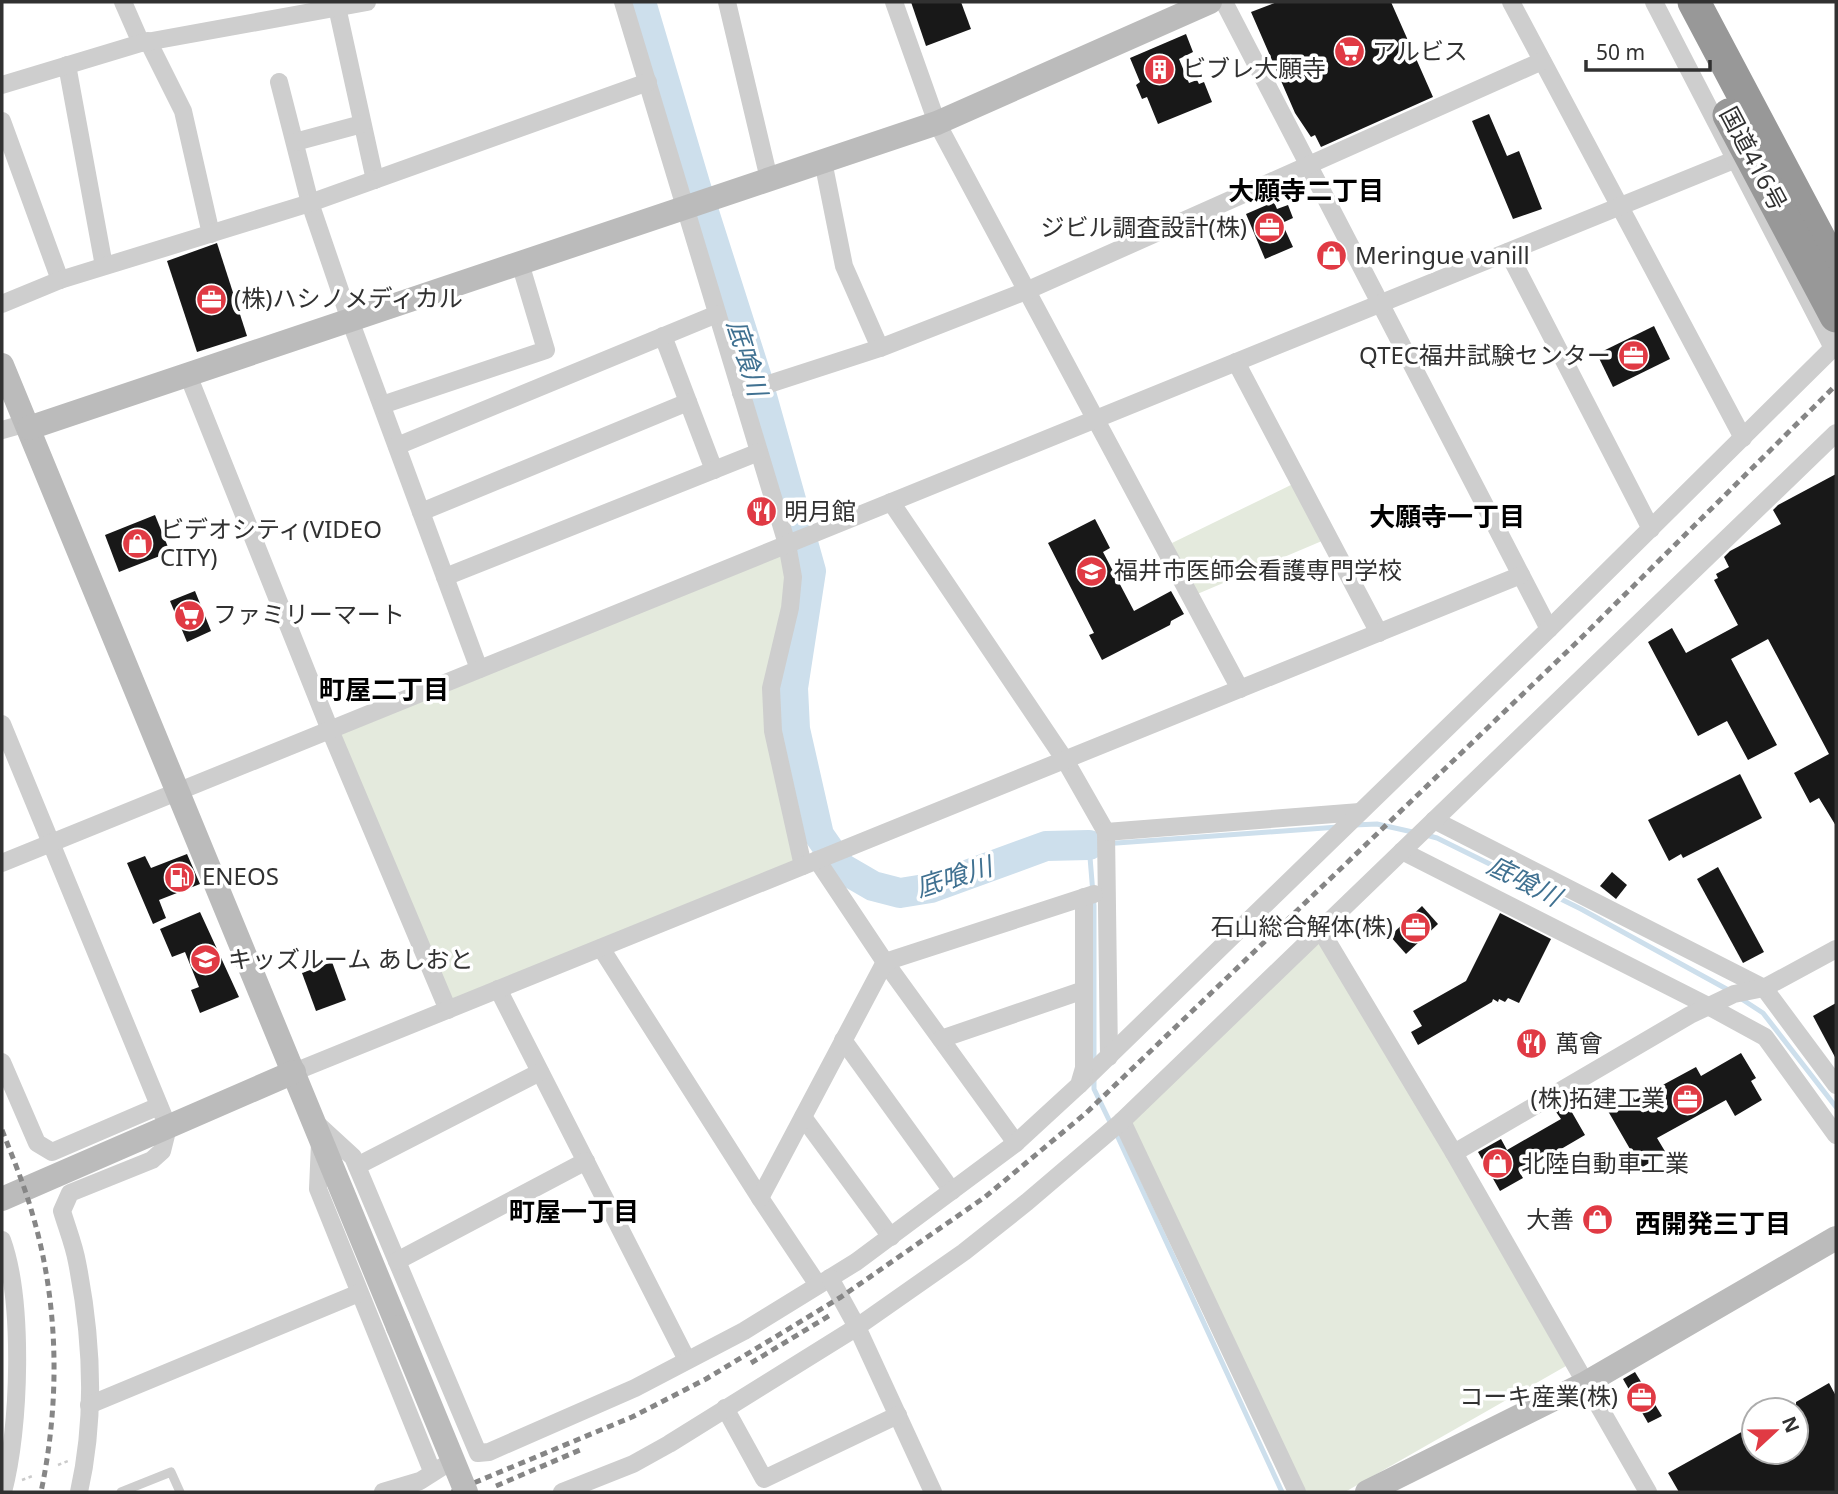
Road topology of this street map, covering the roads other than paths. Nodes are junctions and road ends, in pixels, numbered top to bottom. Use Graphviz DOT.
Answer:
graph roads {
  1 [pos="122,2"];
  2 [pos="365,2"];
  3 [pos="623,2"];
  4 [pos="727,2"];
  5 [pos="894,2"];
  6 [pos="1210,2"];
  7 [pos="1224,2"];
  8 [pos="1511,2"];
  9 [pos="1654,2"];
  10 [pos="1669,2"];
  11 [pos="1694,2"];
  12 [pos="1710,2"];
  13 [pos="337,7"];
  14 [pos="285,9"];
  15 [pos="144,42"];
  16 [pos="1542,61"];
  17 [pos="67,65"];
  18 [pos="279,82"];
  19 [pos="648,82"];
  20 [pos="2,85"];
  21 [pos="1739,109"];
  22 [pos="2,121"];
  23 [pos="937,122"];
  24 [pos="362,124"];
  25 [pos="295,142"];
  26 [pos="1734,160"];
  27 [pos="823,161"];
  28 [pos="1309,164"];
  29 [pos="769,179"];
  30 [pos="375,180"];
  31 [pos="310,203"];
  32 [pos="684,207"];
  33 [pos="1620,207"];
  34 [pos="211,234"];
  35 [pos="1836,239"];
  36 [pos="1508,252"];
  37 [pos="520,263"];
  38 [pos="104,267"];
  39 [pos="1836,270"];
  40 [pos="60,280"];
  41 [pos="1026,290"];
  42 [pos="1382,303"];
  43 [pos="2,304"];
  44 [pos="717,314"];
  45 [pos="351,320"];
  46 [pos="1834,331"];
  47 [pos="663,336"];
  48 [pos="880,348"];
  49 [pos="1236,362"];
  50 [pos="2,365"];
  51 [pos="188,375"];
  52 [pos="741,393"];
  53 [pos="688,402"];
  54 [pos="382,405"];
  55 [pos="1095,420"];
  56 [pos="28,426"];
  57 [pos="2,430"];
  58 [pos="1836,433"];
  59 [pos="1743,438"];
  60 [pos="397,446"];
  61 [pos="759,452"];
  62 [pos="714,470"];
  63 [pos="891,502"];
  64 [pos="421,513"];
  65 [pos="1651,529"];
  66 [pos="788,544"];
  67 [pos="1521,575"];
  68 [pos="446,577"];
  69 [pos="1549,629"];
  70 [pos="1379,633"];
  71 [pos="479,669"];
  72 [pos="1240,689"];
  73 [pos="2,724"];
  74 [pos="330,730"];
  75 [pos="1065,760"];
  76 [pos="178,792"];
  77 [pos="1360,811"];
  78 [pos="1434,820"];
  79 [pos="1106,832"];
  80 [pos="52,843"];
  81 [pos="1402,851"];
  82 [pos="2,863"];
  83 [pos="810,863"];
  84 [pos="1107,890"];
  85 [pos="1084,897"];
  86 [pos="1320,929"];
  87 [pos="601,948"];
  88 [pos="1836,949"];
  89 [pos="885,962"];
  90 [pos="1764,988"];
  91 [pos="498,989"];
  92 [pos="1084,990"];
  93 [pos="1710,1007"];
  94 [pos="448,1010"];
  95 [pos="941,1039"];
  96 [pos="843,1041"];
  97 [pos="1109,1057"];
  98 [pos="2,1062"];
  99 [pos="294,1072"];
  100 [pos="540,1072"];
  101 [pos="1079,1085"];
  102 [pos="1836,1085"];
  103 [pos="164,1116"];
  104 [pos="803,1118"];
  105 [pos="1122,1121"];
  106 [pos="317,1130"];
  107 [pos="1836,1135"];
  108 [pos="1016,1143"];
  109 [pos="1454,1153"];
  110 [pos="586,1161"];
  111 [pos="357,1166"];
  112 [pos="952,1191"];
  113 [pos="760,1198"];
  114 [pos="2,1199"];
  115 [pos="891,1237"];
  116 [pos="1836,1238"];
  117 [pos="2,1240"];
  118 [pos="397,1261"];
  119 [pos="824,1281"];
  120 [pos="359,1293"];
  121 [pos="857,1326"];
  122 [pos="687,1360"];
  123 [pos="1586,1383"];
  124 [pos="8,1399"];
  125 [pos="89,1405"];
  126 [pos="725,1408"];
  127 [pos="898,1415"];
  128 [pos="478,1453"];
  129 [pos="432,1471"];
  130 [pos="3,1492"];
  131 [pos="79,1492"];
  132 [pos="121,1492"];
  133 [pos="180,1492"];
  134 [pos="383,1492"];
  135 [pos="466,1492"];
  136 [pos="562,1492"];
  137 [pos="933,1492"];
  138 [pos="1297,1492"];
  139 [pos="1367,1492"];
  140 [pos="1648,1492"];
  1 -- 15 [label="street"];
  2 -- 13 [label="street"];
  3 -- 19 [label="street"];
  4 -- 29 [label="street"];
  5 -- 23 [label="street"];
  6 -- 23 [label="street"];
  7 -- 28 [label="street"];
  8 -- 16 [label="street"];
  9 -- 26 [label="street"];
  10 -- 21 [label="highway, 国道416号"];
  11 -- 21 [label="highway, 国道416号"];
  12 -- 35 [label="street"];
  13 -- 14 [label="street"];
  13 -- 24 [label="street"];
  14 -- 15 [label="street"];
  15 -- 17 [label="street"];
  15 -- 34 [label="street"];
  16 -- 28 [label="street"];
  16 -- 33 [label="street"];
  17 -- 20 [label="street"];
  17 -- 38 [label="street"];
  18 -- 25 [label="street"];
  19 -- 30 [label="street"];
  19 -- 32 [label="street"];
  21 -- 39 [label="highway, 国道416号"];
  21 -- 46 [label="highway, 国道416号, bridge"];
  22 -- 40 [label="street"];
  23 -- 27 [label="street"];
  23 -- 41 [label="street"];
  24 -- 25 [label="street"];
  24 -- 30 [label="street"];
  25 -- 31 [label="street"];
  26 -- 33 [label="street"];
  26 -- 46 [label="street"];
  27 -- 29 [label="street"];
  27 -- 48 [label="street"];
  28 -- 41 [label="street"];
  28 -- 42 [label="street"];
  29 -- 32 [label="street"];
  30 -- 31 [label="street"];
  31 -- 34 [label="street"];
  31 -- 45 [label="street"];
  32 -- 37 [label="street"];
  32 -- 44 [label="street"];
  33 -- 36 [label="street"];
  33 -- 59 [label="street"];
  34 -- 38 [label="street"];
  36 -- 42 [label="street"];
  36 -- 65 [label="street"];
  37 -- 45 [label="street"];
  37 -- 54 [label="street"];
  38 -- 40 [label="street"];
  40 -- 43 [label="street"];
  41 -- 48 [label="street"];
  41 -- 55 [label="street"];
  42 -- 49 [label="street"];
  42 -- 67 [label="street"];
  44 -- 47 [label="street"];
  44 -- 52 [label="street"];
  45 -- 51 [label="street"];
  45 -- 54 [label="street"];
  46 -- 59 [label="street"];
  47 -- 53 [label="street"];
  47 -- 60 [label="street"];
  48 -- 52 [label="street"];
  49 -- 55 [label="street"];
  49 -- 70 [label="street"];
  50 -- 56 [label="street"];
  51 -- 56 [label="street"];
  51 -- 74 [label="street"];
  52 -- 61 [label="street"];
  53 -- 62 [label="street"];
  53 -- 64 [label="street"];
  54 -- 60 [label="street"];
  55 -- 63 [label="street"];
  55 -- 72 [label="street"];
  56 -- 57 [label="street"];
  56 -- 76 [label="street"];
  58 -- 78 [label="street"];
  59 -- 65 [label="street"];
  60 -- 64 [label="street"];
  61 -- 62 [label="street"];
  61 -- 66 [label="street"];
  62 -- 68 [label="street"];
  63 -- 66 [label="street"];
  63 -- 75 [label="street"];
  64 -- 68 [label="street"];
  65 -- 69 [label="street"];
  66 -- 71 [label="street"];
  66 -- 83 [label="street"];
  67 -- 69 [label="street"];
  67 -- 70 [label="street"];
  68 -- 71 [label="street"];
  69 -- 77 [label="street"];
  70 -- 72 [label="street"];
  71 -- 74 [label="street"];
  72 -- 75 [label="street"];
  73 -- 80 [label="street"];
  74 -- 76 [label="street"];
  74 -- 94 [label="street"];
  75 -- 79 [label="street"];
  75 -- 83 [label="street"];
  76 -- 80 [label="street"];
  76 -- 99 [label="street"];
  77 -- 79 [label="street"];
  77 -- 97 [label="street"];
  78 -- 81 [label="street"];
  78 -- 90 [label="street"];
  79 -- 84 [label="street"];
  80 -- 82 [label="street"];
  80 -- 103 [label="street"];
  81 -- 86 [label="street"];
  81 -- 93 [label="street"];
  83 -- 87 [label="street"];
  83 -- 89 [label="street"];
  84 -- 85 [label="street"];
  84 -- 97 [label="street"];
  85 -- 89 [label="street"];
  85 -- 92 [label="street"];
  86 -- 105 [label="street"];
  86 -- 109 [label="street"];
  87 -- 91 [label="street"];
  87 -- 113 [label="street"];
  88 -- 90 [label="street"];
  89 -- 95 [label="street"];
  89 -- 96 [label="street"];
  90 -- 93 [label="street"];
  90 -- 102 [label="street"];
  91 -- 94 [label="street"];
  91 -- 100 [label="street"];
  92 -- 95 [label="street"];
  92 -- 101 [label="street"];
  93 -- 107 [label="street"];
  93 -- 109 [label="street"];
  94 -- 99 [label="street"];
  95 -- 108 [label="street"];
  96 -- 104 [label="street"];
  96 -- 112 [label="street"];
  97 -- 101 [label="street"];
  98 -- 103 [label="street"];
  99 -- 103 [label="street"];
  99 -- 106 [label="street"];
  100 -- 110 [label="street"];
  100 -- 111 [label="street"];
  101 -- 108 [label="street"];
  103 -- 114 [label="street"];
  103 -- 125 [label="street"];
  104 -- 113 [label="street"];
  104 -- 115 [label="street"];
  105 -- 121 [label="street"];
  105 -- 138 [label="street"];
  106 -- 111 [label="street"];
  106 -- 120 [label="street"];
  106 -- 135 [label="street, bridge"];
  108 -- 112 [label="street"];
  109 -- 123 [label="street"];
  110 -- 118 [label="street"];
  110 -- 122 [label="street"];
  111 -- 118 [label="street"];
  112 -- 115 [label="street"];
  113 -- 119 [label="street"];
  115 -- 119 [label="street"];
  116 -- 123 [label="street"];
  117 -- 124 [label="street"];
  118 -- 128 [label="street"];
  119 -- 121 [label="street"];
  119 -- 122 [label="street"];
  120 -- 125 [label="street"];
  120 -- 129 [label="street"];
  121 -- 126 [label="street"];
  121 -- 127 [label="street"];
  122 -- 128 [label="street"];
  123 -- 139 [label="street"];
  123 -- 140 [label="street"];
  124 -- 130 [label="street"];
  125 -- 131 [label="street"];
  126 -- 127 [label="street"];
  126 -- 136 [label="street"];
  127 -- 137 [label="street"];
  128 -- 129 [label="street"];
  129 -- 134 [label="street"];
  132 -- 133 [label="lane"];
}
